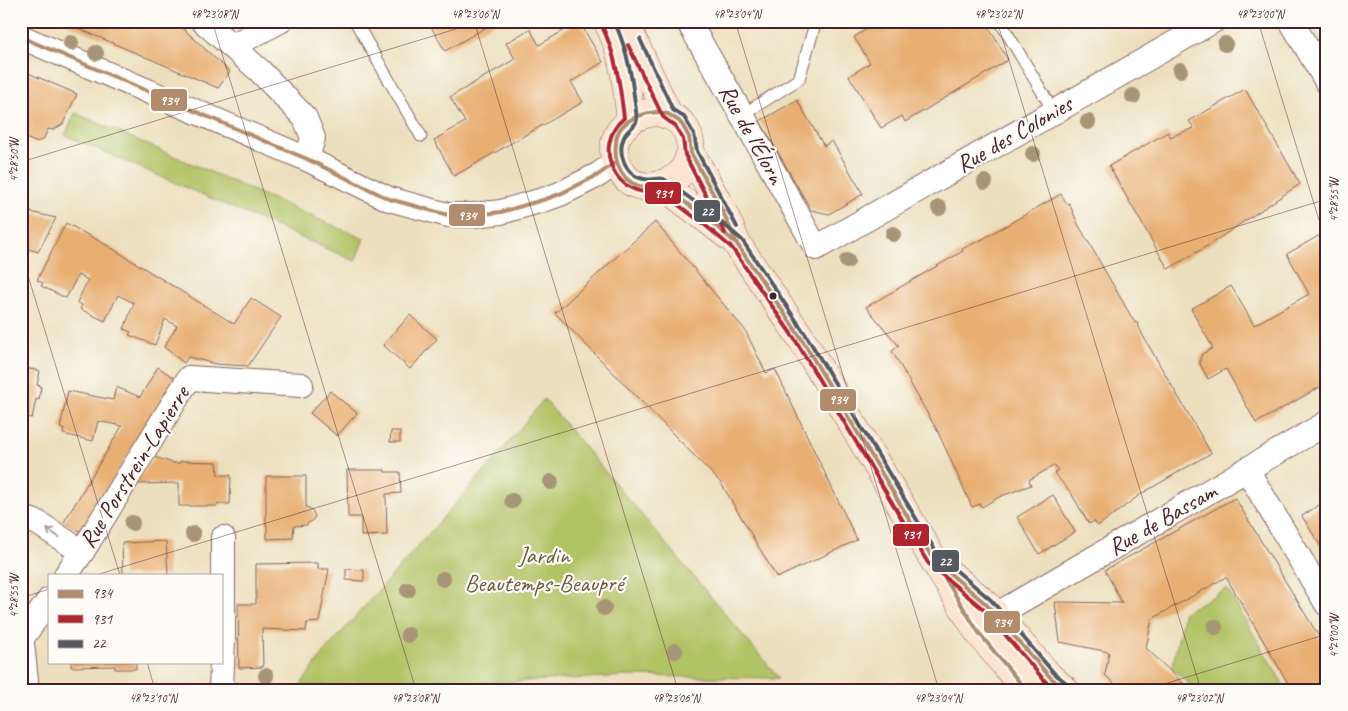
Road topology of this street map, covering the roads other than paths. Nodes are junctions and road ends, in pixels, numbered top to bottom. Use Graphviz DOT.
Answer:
graph roads {
  1 [pos="203,21"];
  2 [pos="280,21"];
  3 [pos="355,21"];
  4 [pos="607,21"];
  5 [pos="624,21"];
  6 [pos="688,21"];
  7 [pos="820,21"];
  8 [pos="1000,21"];
  9 [pos="1213,21"];
  10 [pos="1291,21"];
  11 [pos="21,37"];
  12 [pos="232,46"];
  13 [pos="1327,82"];
  14 [pos="1054,112"];
  15 [pos="668,114"];
  16 [pos="742,115"];
  17 [pos="631,120"];
  18 [pos="421,136"];
  19 [pos="691,153"];
  20 [pos="307,159"];
  21 [pos="616,162"];
  22 [pos="661,184"];
  23 [pos="737,244"];
  24 [pos="816,248"];
  25 [pos="301,385"];
  26 [pos="1327,423"];
  27 [pos="1247,470"];
  28 [pos="21,517"];
  29 [pos="223,538"];
  30 [pos="82,552"];
  31 [pos="933,559"];
  32 [pos="67,574"];
  33 [pos="48,601"];
  34 [pos="1327,604"];
  35 [pos="996,615"];
  36 [pos="22,636"];
  37 [pos="27,690"];
  38 [pos="221,690"];
  39 [pos="1026,690"];
  40 [pos="1064,690"];
  1 -- 12 [label="street"];
  2 -- 12 [label="street"];
  3 -- 18 [label="lane"];
  4 -- 17 [label="main road"];
  5 -- 15 [label="main road"];
  6 -- 16 [label="street, Rue de l'Élorn"];
  7 -- 16 [label="lane"];
  8 -- 14 [label="lane"];
  9 -- 14 [label="street, Rue des Colonies"];
  10 -- 13 [label="street"];
  11 -- 20 [label="street"];
  12 -- 20 [label="street"];
  14 -- 24 [label="street, Rue des Colonies"];
  15 -- 17 [label="main road"];
  15 -- 19 [label="main road"];
  16 -- 24 [label="street, Rue de l'Élorn"];
  17 -- 21 [label="main road"];
  19 -- 22 [label="main road"];
  19 -- 23 [label="main road"];
  20 -- 21 [label="street"];
  21 -- 22 [label="main road"];
  22 -- 23 [label="main road"];
  23 -- 31 [label="main road"];
  25 -- 30 [label="street, Rue Porstrein-Lapierre"];
  26 -- 27 [label="street, Rue de Bassam"];
  27 -- 34 [label="street"];
  27 -- 35 [label="street, Rue de Bassam"];
  30 -- 28 [label="street, one-way"];
  29 -- 38 [label="street"];
  30 -- 32 [label="street, Rue Porstrein-Lapierre"];
  31 -- 35 [label="main road"];
  31 -- 39 [label="main road"];
  33 -- 36 [label="street"];
  35 -- 40 [label="main road"];
  36 -- 37 [label="street"];
}
